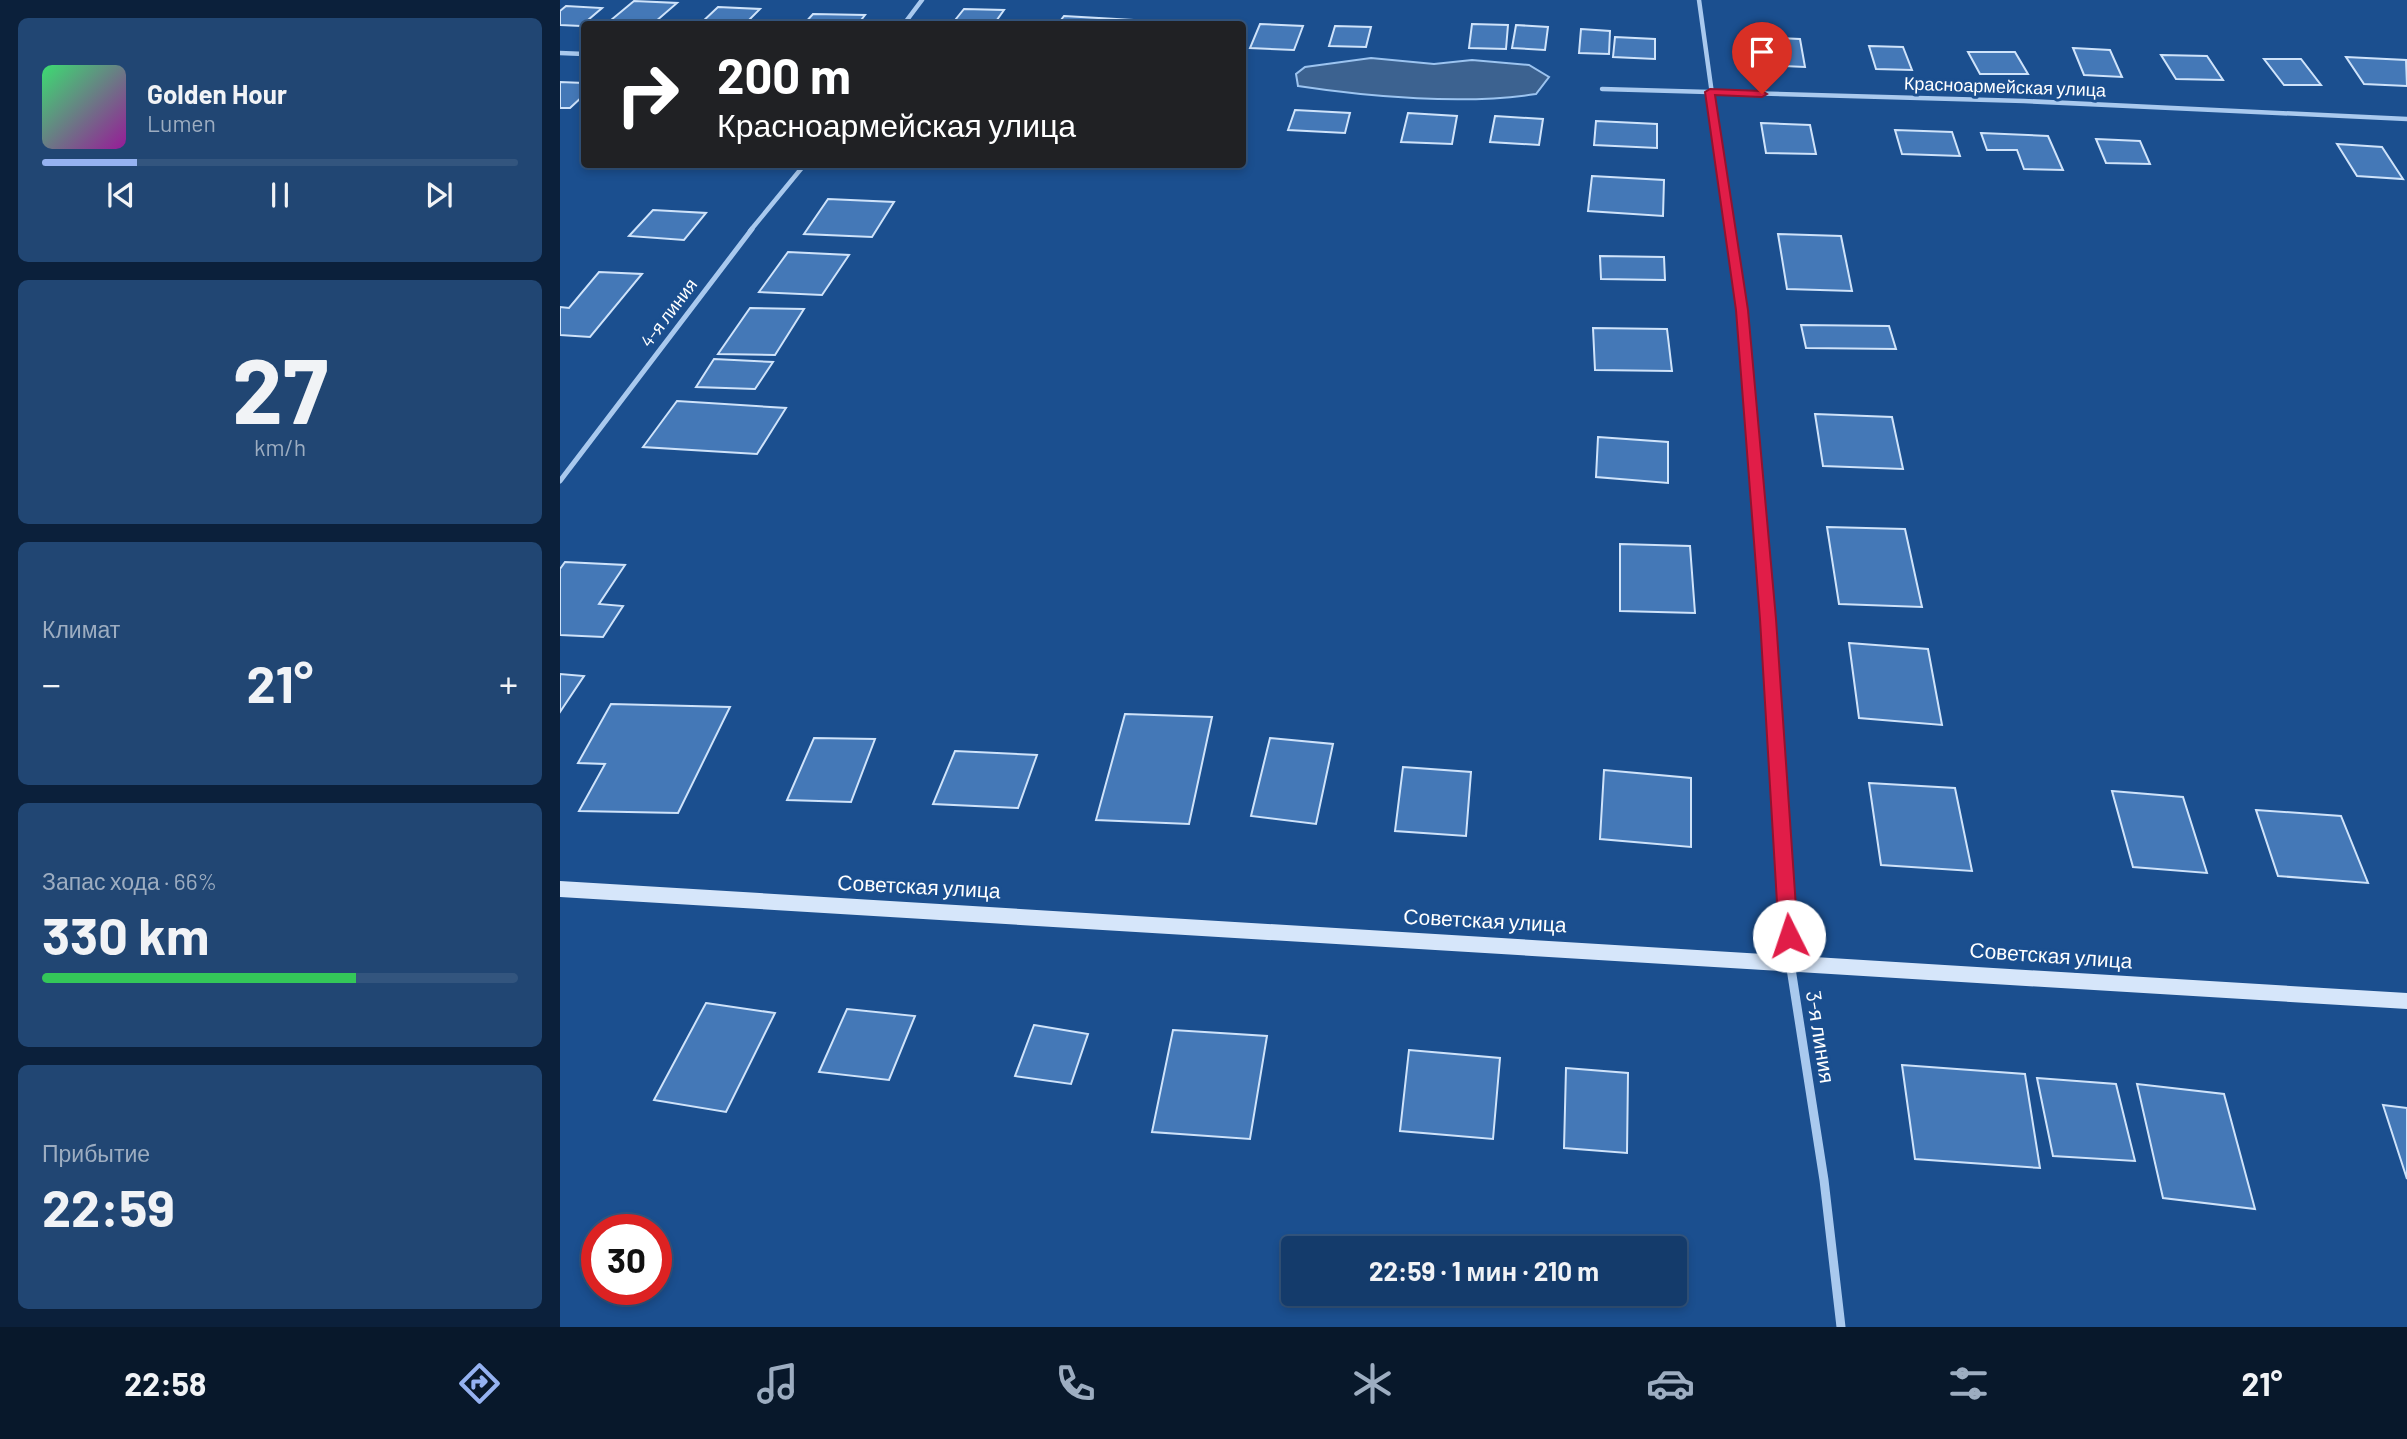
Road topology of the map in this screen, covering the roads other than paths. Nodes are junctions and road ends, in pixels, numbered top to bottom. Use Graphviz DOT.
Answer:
graph roads {
  1 [pos="922,0"];
  2 [pos="1699,0"];
  3 [pos="906,21"];
  4 [pos="560,53"];
  5 [pos="581,54"];
  6 [pos="1602,89"];
  7 [pos="1710,92"];
  8 [pos="2407,118"];
  9 [pos="802,168"];
  10 [pos="560,481"];
  11 [pos="560,889"];
  12 [pos="1790,962"];
  13 [pos="2407,1001"];
  14 [pos="1841,1327"];
  1 -- 3 [label="street"];
  2 -- 7 [label="street, 3-я линия"];
  4 -- 5 [label="street"];
  6 -- 7 [label="street, Красноармейская улица"];
  7 -- 8 [label="street, Красноармейская улица"];
  7 -- 12 [label="street, 3-я линия"];
  9 -- 10 [label="street, 4-я линия"];
  11 -- 12 [label="main road, Советская улица"];
  12 -- 13 [label="main road, Советская улица"];
  12 -- 14 [label="street, 3-я линия"];
}
